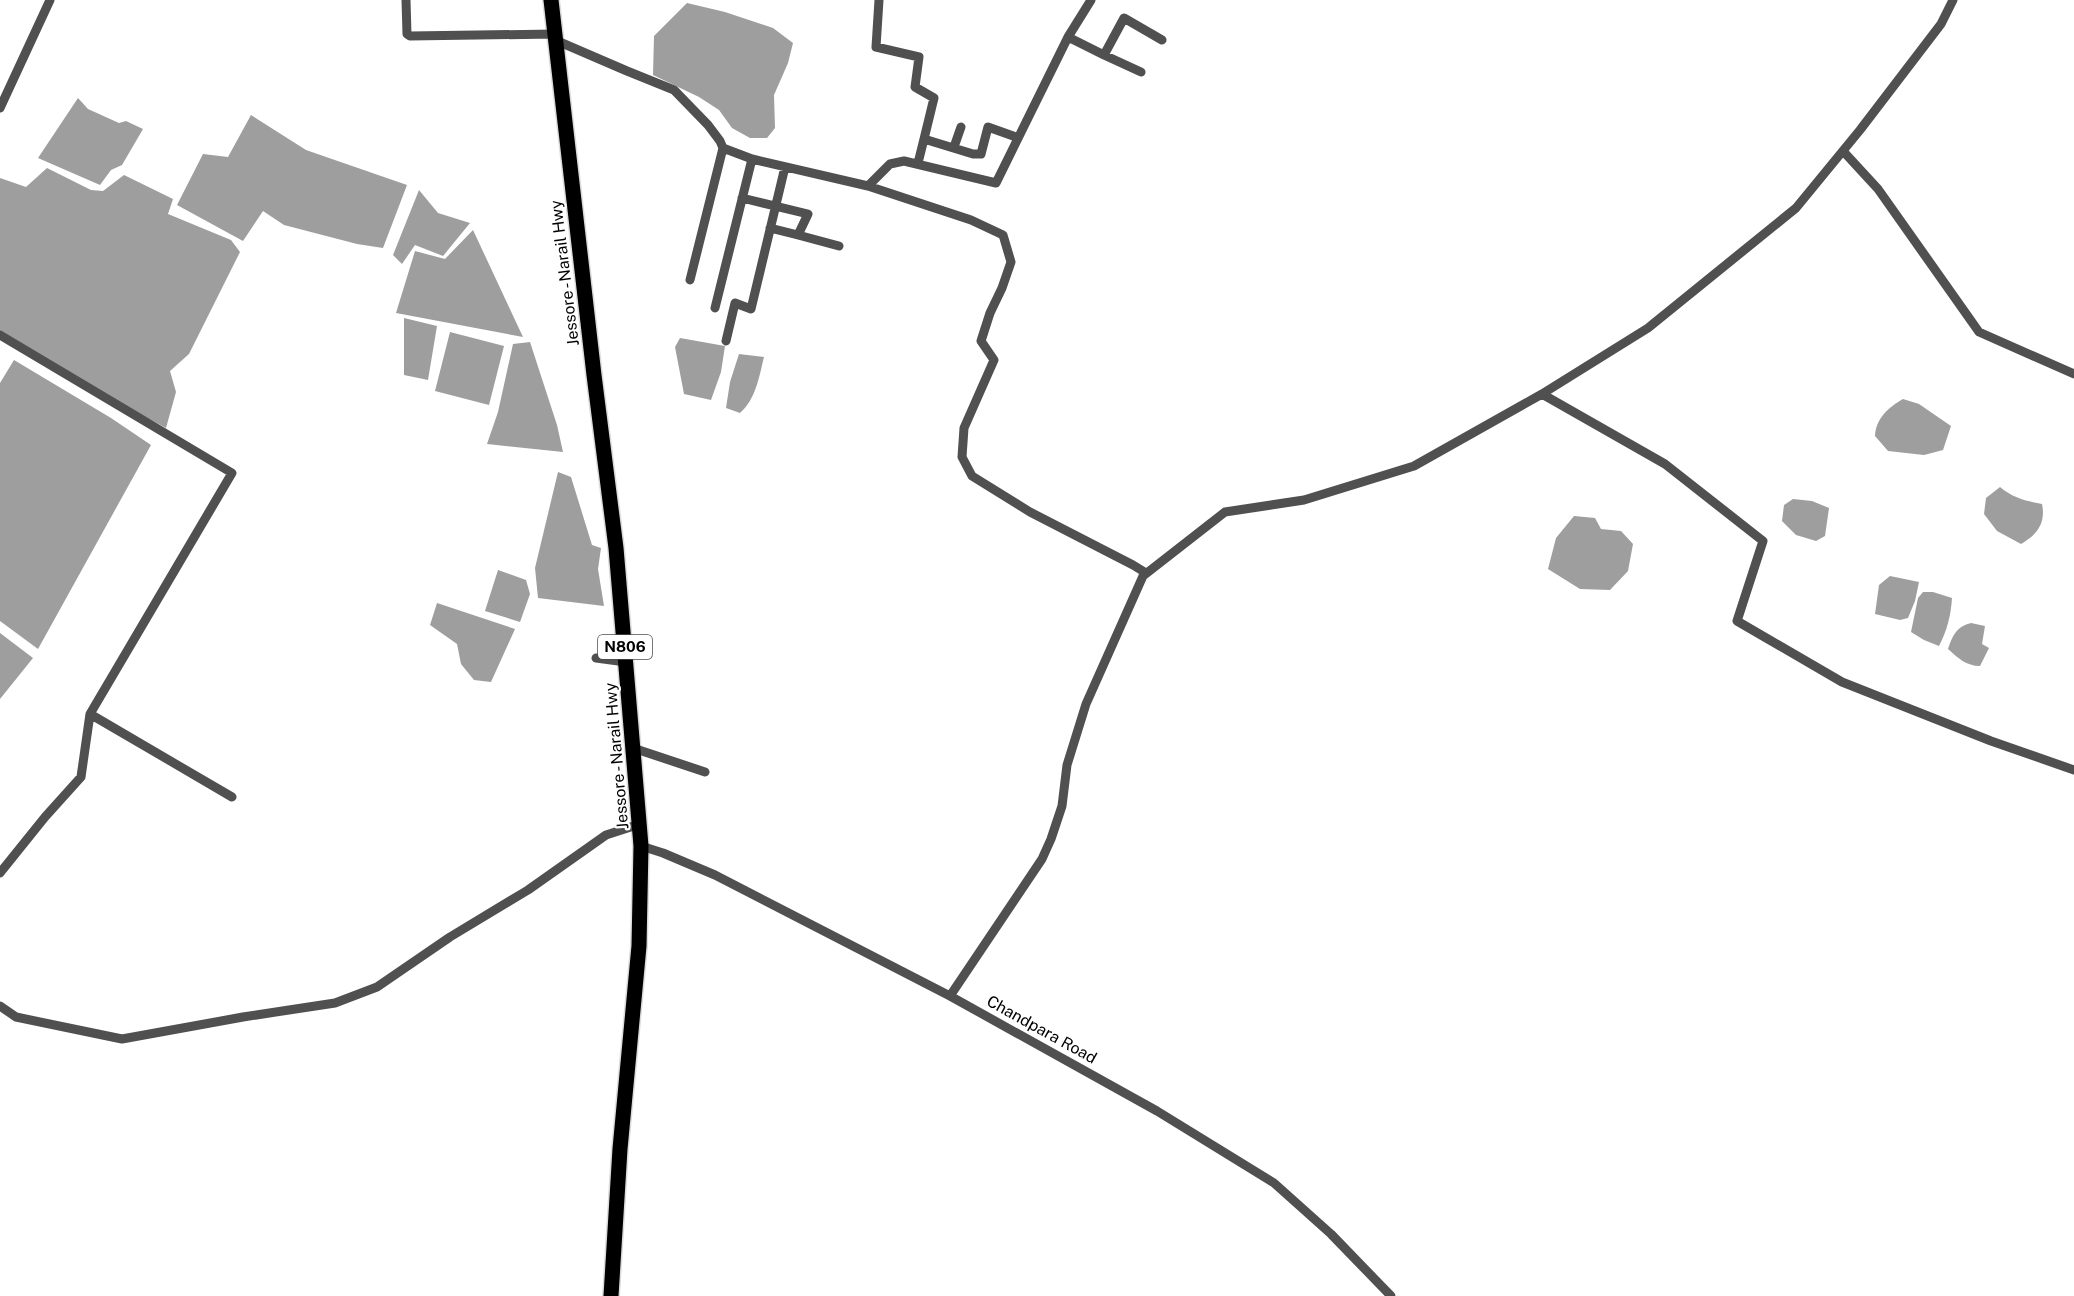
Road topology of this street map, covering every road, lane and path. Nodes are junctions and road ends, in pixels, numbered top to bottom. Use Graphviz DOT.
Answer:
graph roads {
  1 [pos="50,0"];
  2 [pos="406,0"];
  3 [pos="551,0"];
  4 [pos="879,0"];
  5 [pos="1091,0"];
  6 [pos="1953,0"];
  7 [pos="555,37"];
  8 [pos="1068,37"];
  9 [pos="1162,40"];
  10 [pos="1104,55"];
  11 [pos="1141,72"];
  12 [pos="0,108"];
  13 [pos="961,127"];
  14 [pos="1016,137"];
  15 [pos="924,139"];
  16 [pos="954,147"];
  17 [pos="723,148"];
  18 [pos="1843,151"];
  19 [pos="752,159"];
  20 [pos="918,163"];
  21 [pos="785,167"];
  22 [pos="868,186"];
  23 [pos="742,198"];
  24 [pos="775,206"];
  25 [pos="770,228"];
  26 [pos="798,235"];
  27 [pos="839,246"];
  28 [pos="690,280"];
  29 [pos="715,308"];
  30 [pos="0,335"];
  31 [pos="726,340"];
  32 [pos="2074,374"];
  33 [pos="1542,394"];
  34 [pos="1146,573"];
  35 [pos="596,658"];
  36 [pos="626,662"];
  37 [pos="90,714"];
  38 [pos="633,748"];
  39 [pos="2074,770"];
  40 [pos="705,772"];
  41 [pos="232,797"];
  42 [pos="640,824"];
  43 [pos="641,846"];
  44 [pos="0,873"];
  45 [pos="951,996"];
  46 [pos="0,1006"];
  47 [pos="611,1296"];
  48 [pos="1391,1296"];
  1 -- 12 [label="street"];
  2 -- 7 [label="street"];
  3 -- 7 [label="highway, Jessore - Narail Hwy / N806"];
  4 -- 15 [label="street"];
  5 -- 8 [label="street"];
  6 -- 18 [label="street"];
  7 -- 17 [label="street"];
  7 -- 36 [label="highway, Jessore - Narail Hwy / N806"];
  8 -- 10 [label="street"];
  8 -- 22 [label="street"];
  9 -- 10 [label="street"];
  10 -- 11 [label="street"];
  13 -- 16 [label="street"];
  14 -- 16 [label="street"];
  15 -- 16 [label="street"];
  15 -- 20 [label="street"];
  17 -- 19 [label="street"];
  17 -- 28 [label="street"];
  18 -- 32 [label="street"];
  18 -- 33 [label="street"];
  19 -- 21 [label="street"];
  19 -- 23 [label="street"];
  21 -- 22 [label="street"];
  21 -- 24 [label="street"];
  22 -- 34 [label="street"];
  23 -- 24 [label="street"];
  23 -- 29 [label="street"];
  24 -- 25 [label="street"];
  24 -- 26 [label="street"];
  25 -- 26 [label="street"];
  25 -- 31 [label="street"];
  26 -- 27 [label="street"];
  30 -- 37 [label="street"];
  33 -- 34 [label="street"];
  33 -- 39 [label="street"];
  34 -- 45 [label="street"];
  35 -- 36 [label="street"];
  36 -- 38 [label="highway, Jessore - Narail Hwy / N806"];
  37 -- 41 [label="street"];
  37 -- 44 [label="street"];
  38 -- 40 [label="street"];
  38 -- 42 [label="highway, Jessore - Narail Hwy / N806"];
  42 -- 43 [label="highway, Jessore - Narail Hwy / N806"];
  42 -- 46 [label="street"];
  43 -- 45 [label="street, Chandpara Road"];
  43 -- 47 [label="highway, Jessore - Narail Hwy / N806"];
  45 -- 48 [label="street, Chandpara Road"];
}
